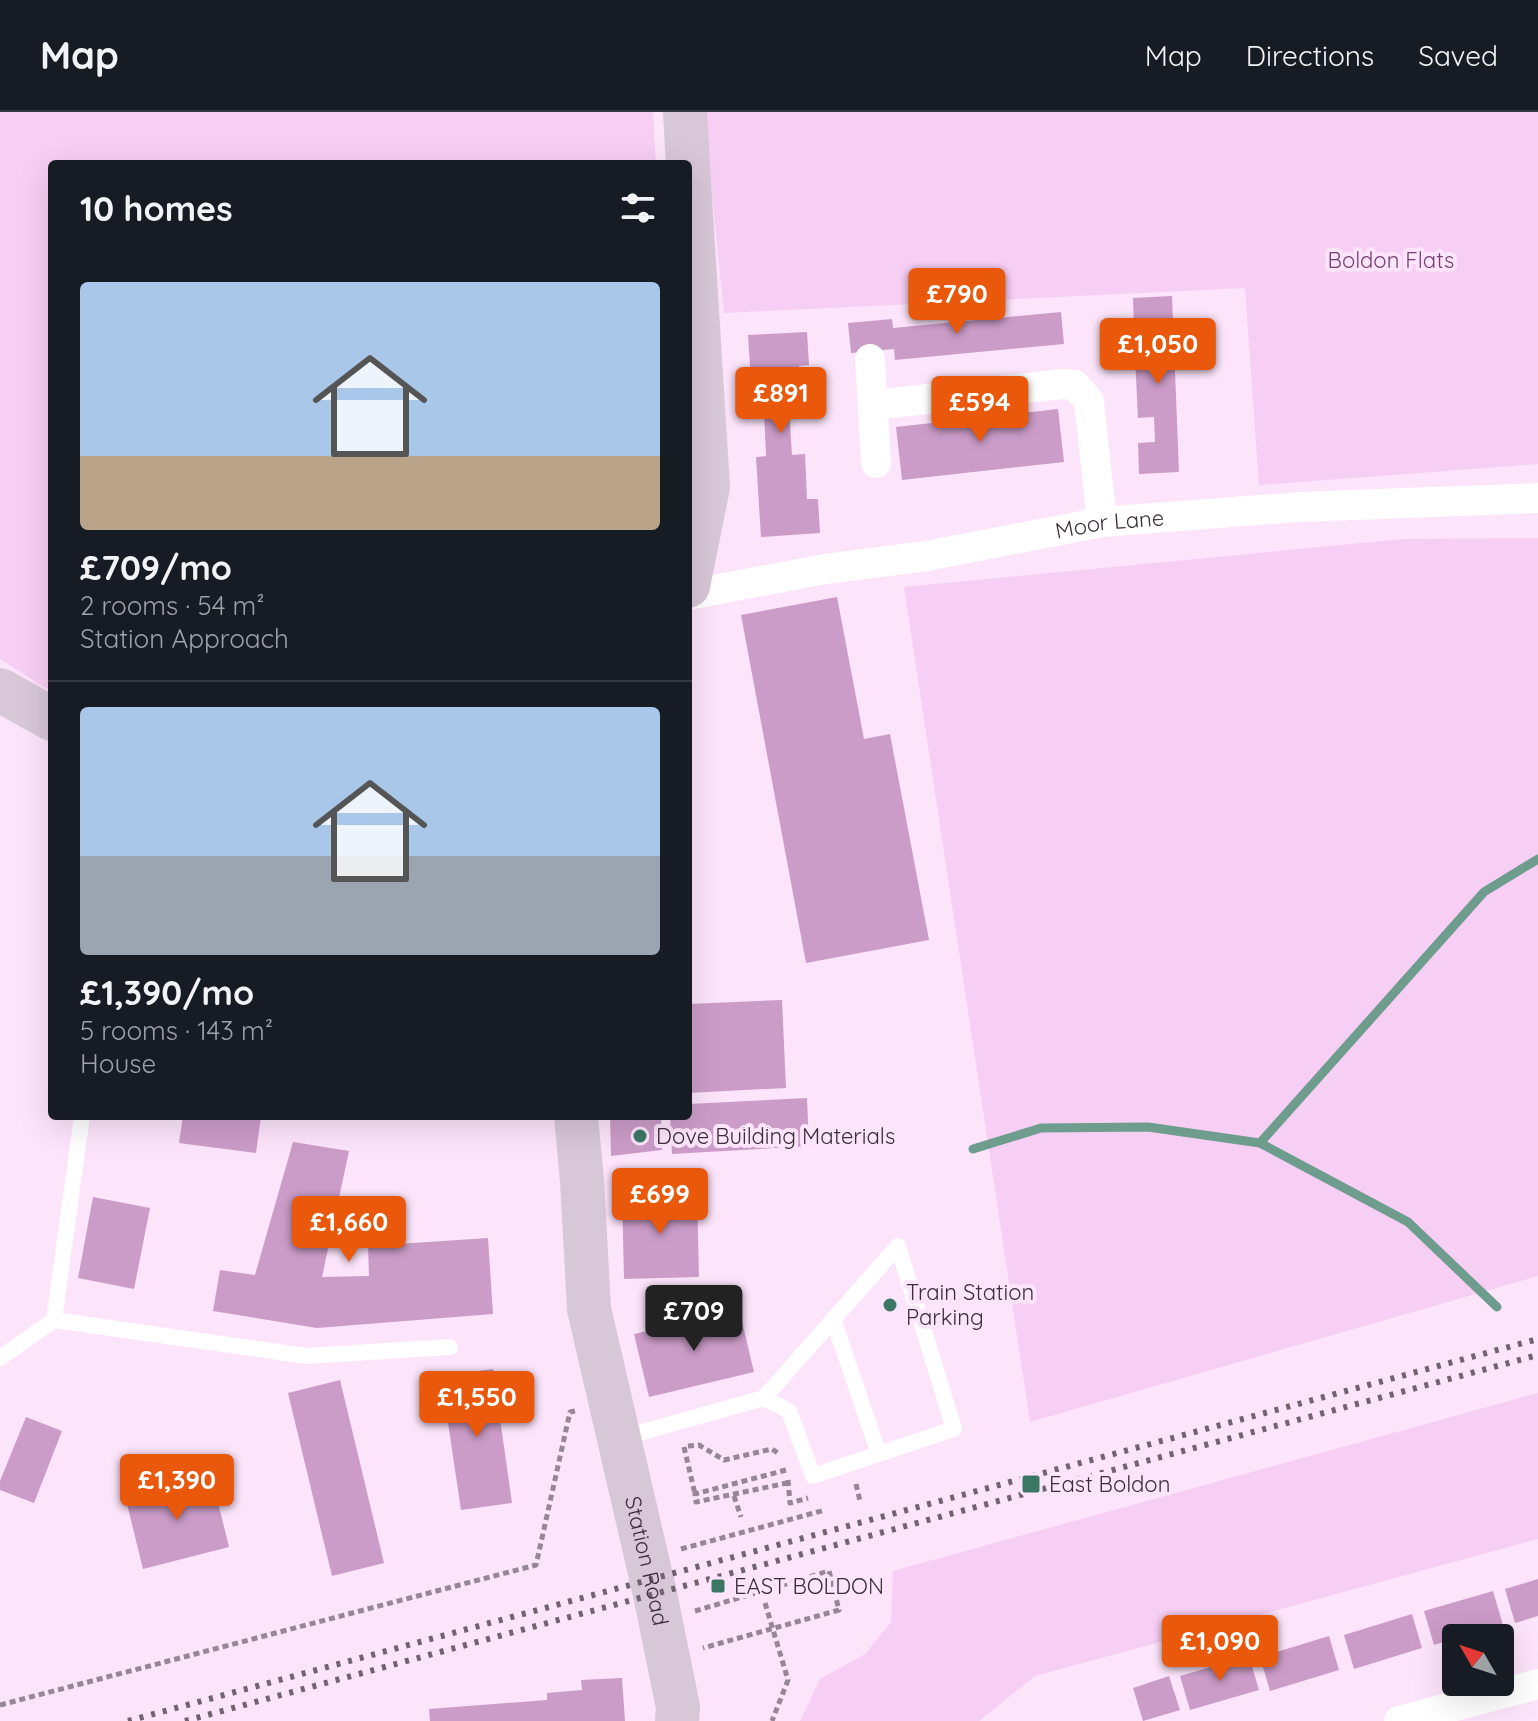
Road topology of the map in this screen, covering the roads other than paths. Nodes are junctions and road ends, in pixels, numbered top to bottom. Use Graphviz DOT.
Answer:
graph roads {
  1 [pos="685,112"];
  2 [pos="688,160"];
  3 [pos="692,229"];
  4 [pos="870,359"];
  5 [pos="874,405"];
  6 [pos="876,463"];
  7 [pos="1538,498"];
  8 [pos="1102,522"];
  9 [pos="692,566"];
  10 [pos="692,594"];
  11 [pos="0,690"];
  12 [pos="48,717"];
  13 [pos="81,1120"];
  14 [pos="576,1120"];
  15 [pos="833,1319"];
  16 [pos="54,1320"];
  17 [pos="450,1347"];
  18 [pos="0,1358"];
  19 [pos="764,1398"];
  20 [pos="615,1420"];
  21 [pos="879,1454"];
  22 [pos="1538,1684"];
  23 [pos="677,1721"];
  24 [pos="1402,1721"];
  1 -- 2 [label="main road"];
  3 -- 9 [label="main road"];
  4 -- 5 [label="street"];
  5 -- 6 [label="street"];
  5 -- 8 [label="street"];
  7 -- 8 [label="street, Moor Lane"];
  8 -- 10 [label="street, Moor Lane"];
  11 -- 12 [label="main road"];
  13 -- 16 [label="lane"];
  14 -- 20 [label="main road, Station Road"];
  15 -- 19 [label="lane"];
  15 -- 21 [label="lane"];
  15 -- 21 [label="lane"];
  16 -- 17 [label="lane"];
  16 -- 18 [label="lane"];
  19 -- 20 [label="lane"];
  19 -- 21 [label="lane"];
  20 -- 23 [label="main road, Station Road"];
  22 -- 24 [label="street"];
}
